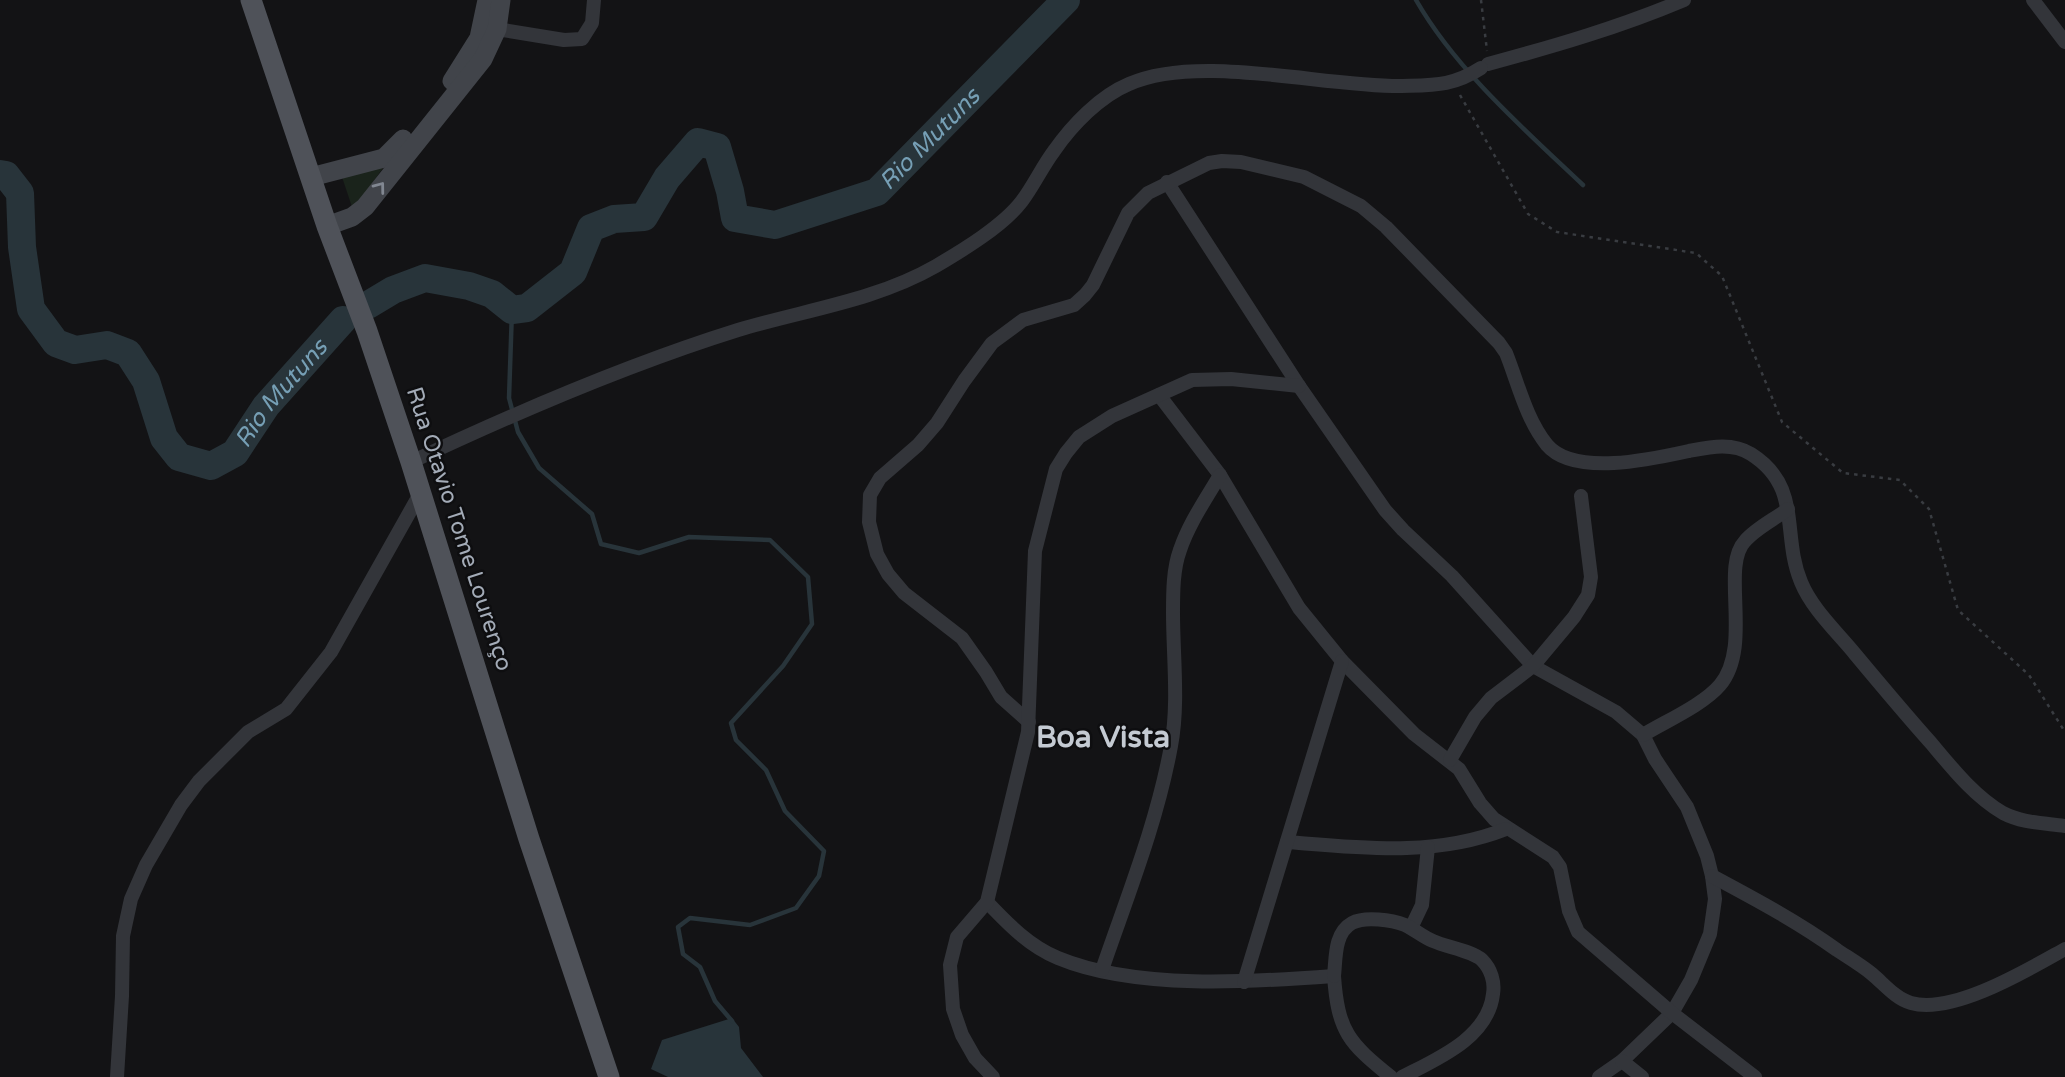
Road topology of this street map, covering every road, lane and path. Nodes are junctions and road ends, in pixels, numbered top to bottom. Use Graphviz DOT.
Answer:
graph roads {
  1 [pos="251,0"];
  2 [pos="487,0"];
  3 [pos="501,0"];
  4 [pos="594,0"];
  5 [pos="1481,0"];
  6 [pos="1684,0"];
  7 [pos="2034,0"];
  8 [pos="497,29"];
  9 [pos="2065,41"];
  10 [pos="1485,66"];
  11 [pos="1460,80"];
  12 [pos="436,110"];
  13 [pos="311,177"];
  14 [pos="1167,182"];
  15 [pos="327,226"];
  16 [pos="1299,386"];
  17 [pos="1159,395"];
  18 [pos="411,462"];
  19 [pos="1220,475"];
  20 [pos="421,492"];
  21 [pos="1581,496"];
  22 [pos="1788,509"];
  23 [pos="1342,661"];
  24 [pos="1533,666"];
  25 [pos="1029,722"];
  26 [pos="2065,732"];
  27 [pos="1643,735"];
  28 [pos="1450,760"];
  29 [pos="2065,826"];
  30 [pos="1506,828"];
  31 [pos="1287,842"];
  32 [pos="1429,848"];
  33 [pos="1712,876"];
  34 [pos="987,902"];
  35 [pos="1410,928"];
  36 [pos="2065,949"];
  37 [pos="1102,971"];
  38 [pos="1334,976"];
  39 [pos="1244,982"];
  40 [pos="1672,1013"];
  41 [pos="1622,1061"];
  42 [pos="117,1077"];
  43 [pos="609,1077"];
  44 [pos="993,1077"];
  45 [pos="1391,1077"];
  46 [pos="1402,1077"];
  47 [pos="1599,1077"];
  48 [pos="1642,1077"];
  49 [pos="1755,1077"];
  1 -- 13 [label="main road, Rua Otavio Tome Lourenço"];
  2 -- 12 [label="street"];
  3 -- 8 [label="street"];
  4 -- 8 [label="street"];
  5 -- 10 [label="path"];
  6 -- 10 [label="street"];
  7 -- 9 [label="street"];
  8 -- 12 [label="street"];
  10 -- 11 [label="street"];
  11 -- 18 [label="street"];
  11 -- 26 [label="path"];
  12 -- 13 [label="street"];
  15 -- 12 [label="street, one-way"];
  13 -- 15 [label="main road, Rua Otavio Tome Lourenço"];
  14 -- 16 [label="street"];
  14 -- 22 [label="street"];
  14 -- 25 [label="street"];
  15 -- 18 [label="main road, Rua Otavio Tome Lourenço"];
  16 -- 17 [label="street"];
  16 -- 24 [label="street"];
  17 -- 19 [label="street"];
  17 -- 25 [label="street"];
  18 -- 20 [label="main road, Rua Otavio Tome Lourenço"];
  19 -- 23 [label="street"];
  19 -- 37 [label="street"];
  20 -- 42 [label="street"];
  20 -- 43 [label="main road, Rua Otavio Tome Lourenço"];
  21 -- 24 [label="street"];
  22 -- 27 [label="street"];
  22 -- 29 [label="street"];
  23 -- 28 [label="street"];
  23 -- 31 [label="street"];
  24 -- 27 [label="street"];
  24 -- 28 [label="street"];
  25 -- 34 [label="street"];
  27 -- 33 [label="street"];
  28 -- 30 [label="street"];
  30 -- 32 [label="street"];
  30 -- 40 [label="street"];
  31 -- 32 [label="street"];
  31 -- 39 [label="street"];
  32 -- 35 [label="street"];
  33 -- 36 [label="street"];
  33 -- 40 [label="street"];
  34 -- 37 [label="street"];
  34 -- 44 [label="street"];
  35 -- 38 [label="street"];
  35 -- 46 [label="street"];
  37 -- 39 [label="street"];
  38 -- 39 [label="street"];
  38 -- 45 [label="street"];
  40 -- 41 [label="street"];
  40 -- 49 [label="street"];
  41 -- 47 [label="street"];
  41 -- 48 [label="street"];
}
